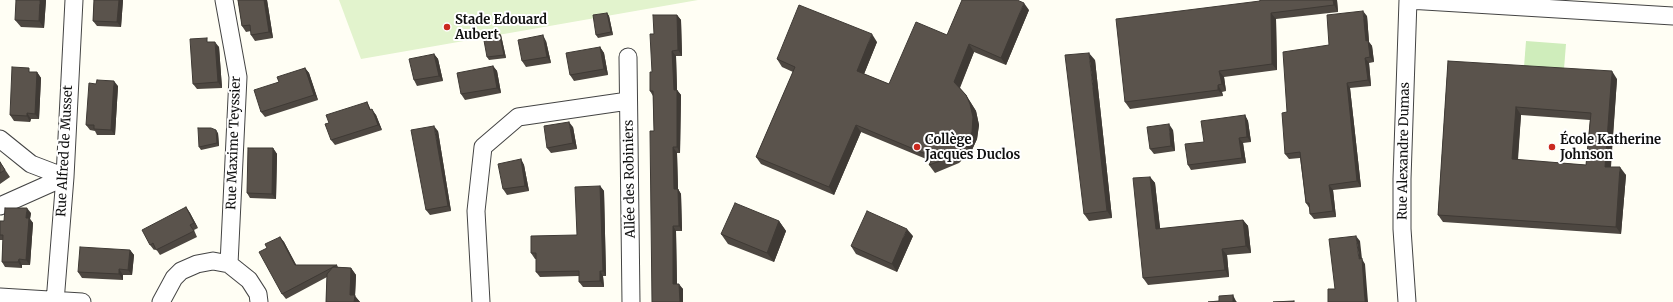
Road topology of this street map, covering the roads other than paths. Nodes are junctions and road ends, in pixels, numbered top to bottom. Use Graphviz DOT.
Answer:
graph roads {
  1 [pos="74,0"];
  2 [pos="224,0"];
  3 [pos="1408,0"];
  4 [pos="1673,16"];
  5 [pos="628,56"];
  6 [pos="628,101"];
  7 [pos="0,139"];
  8 [pos="65,177"];
  9 [pos="0,206"];
  10 [pos="228,264"];
  11 [pos="0,297"];
  12 [pos="55,301"];
  13 [pos="82,302"];
  14 [pos="161,302"];
  15 [pos="260,302"];
  16 [pos="481,302"];
  17 [pos="631,302"];
  18 [pos="1407,302"];
  1 -- 8 [label="street, Rue Alfred de Musset"];
  2 -- 10 [label="street, Rue Maxime Teyssier"];
  3 -- 4 [label="street"];
  3 -- 18 [label="street, Rue Alexandre Dumas"];
  5 -- 6 [label="street, Allée des Robiniers"];
  6 -- 16 [label="street"];
  6 -- 17 [label="street, Allée des Robiniers"];
  7 -- 8 [label="street"];
  8 -- 9 [label="street"];
  8 -- 12 [label="street, Rue Alfred de Musset"];
  10 -- 14 [label="street"];
  10 -- 15 [label="street"];
  11 -- 12 [label="street"];
  12 -- 13 [label="street"];
}
